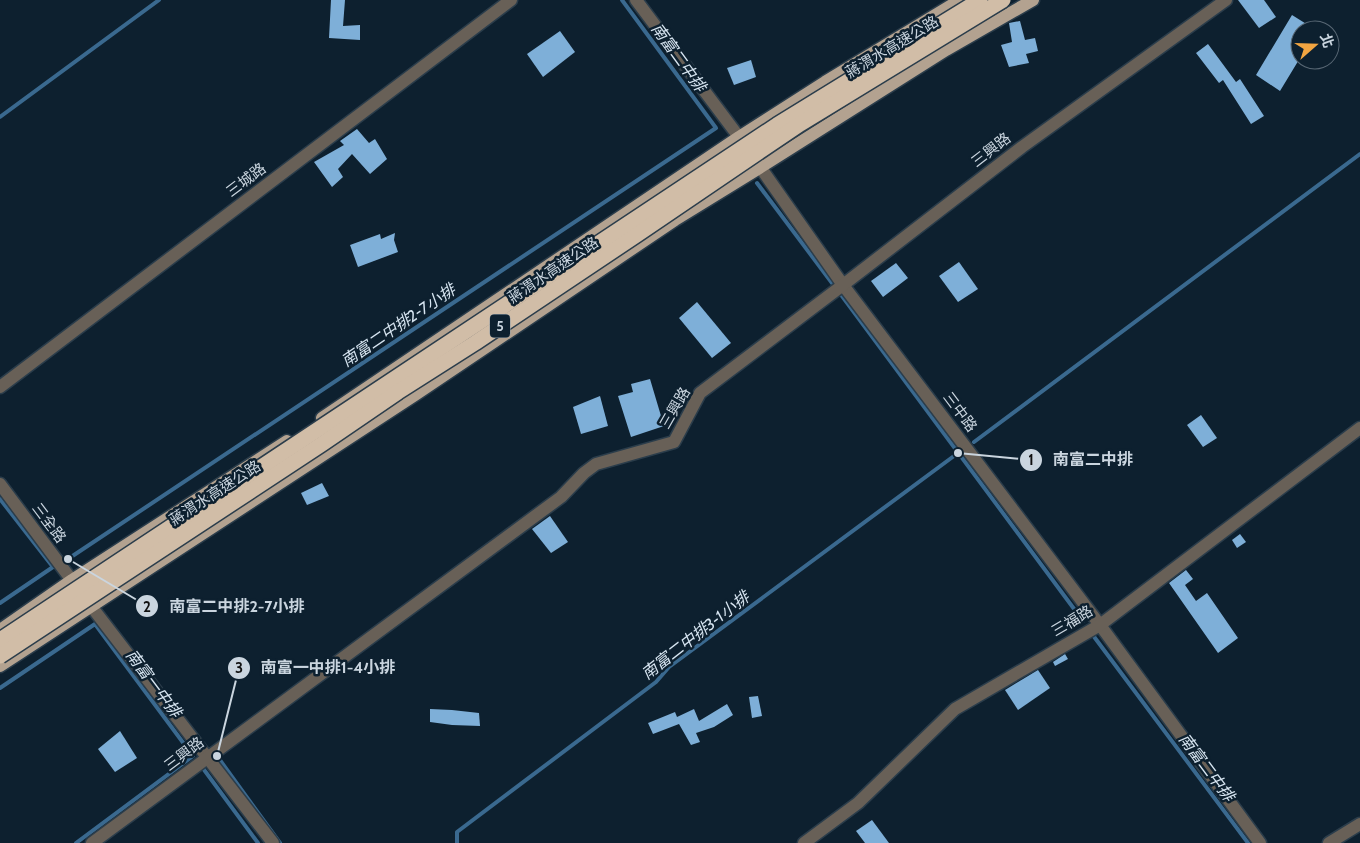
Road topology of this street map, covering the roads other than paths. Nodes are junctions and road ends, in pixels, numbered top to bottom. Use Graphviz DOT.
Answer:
graph roads {
  1 [pos="511,0"];
  2 [pos="636,0"];
  3 [pos="960,0"];
  4 [pos="980,0"];
  5 [pos="1003,0"];
  6 [pos="1033,0"];
  7 [pos="1226,0"];
  8 [pos="739,137"];
  9 [pos="761,167"];
  10 [pos="843,285"];
  11 [pos="0,387"];
  12 [pos="1360,428"];
  13 [pos="0,484"];
  14 [pos="72,580"];
  15 [pos="91,606"];
  16 [pos="1100,625"];
  17 [pos="0,630"];
  18 [pos="0,640"];
  19 [pos="0,656"];
  20 [pos="0,666"];
  21 [pos="208,757"];
  22 [pos="1360,824"];
  23 [pos="92,843"];
  24 [pos="273,843"];
  25 [pos="804,843"];
  26 [pos="1260,843"];
  27 [pos="1328,843"];
  1 -- 11 [label="street, 三城路"];
  2 -- 8 [label="street, 三中路"];
  3 -- 8 [label="main road"];
  4 -- 18 [label="highway, 蔣渭水高速公路 / 5, bridge"];
  5 -- 19 [label="highway, 蔣渭水高速公路 / 5, bridge"];
  6 -- 9 [label="main road"];
  7 -- 10 [label="street, 三興路"];
  8 -- 9 [label="street, 三中路"];
  8 -- 14 [label="main road"];
  9 -- 10 [label="street, 三中路"];
  9 -- 15 [label="main road"];
  10 -- 16 [label="street, 三中路"];
  10 -- 21 [label="street, 三興路"];
  12 -- 16 [label="street, 三福路"];
  13 -- 14 [label="street, 三全路"];
  14 -- 15 [label="street, 三全路"];
  14 -- 17 [label="main road"];
  15 -- 20 [label="main road"];
  15 -- 21 [label="street, 三全路"];
  16 -- 25 [label="street, 三福路"];
  16 -- 26 [label="street, 三中路"];
  21 -- 23 [label="street, 三興路"];
  21 -- 24 [label="street, 三全路"];
  22 -- 27 [label="street"];
}
